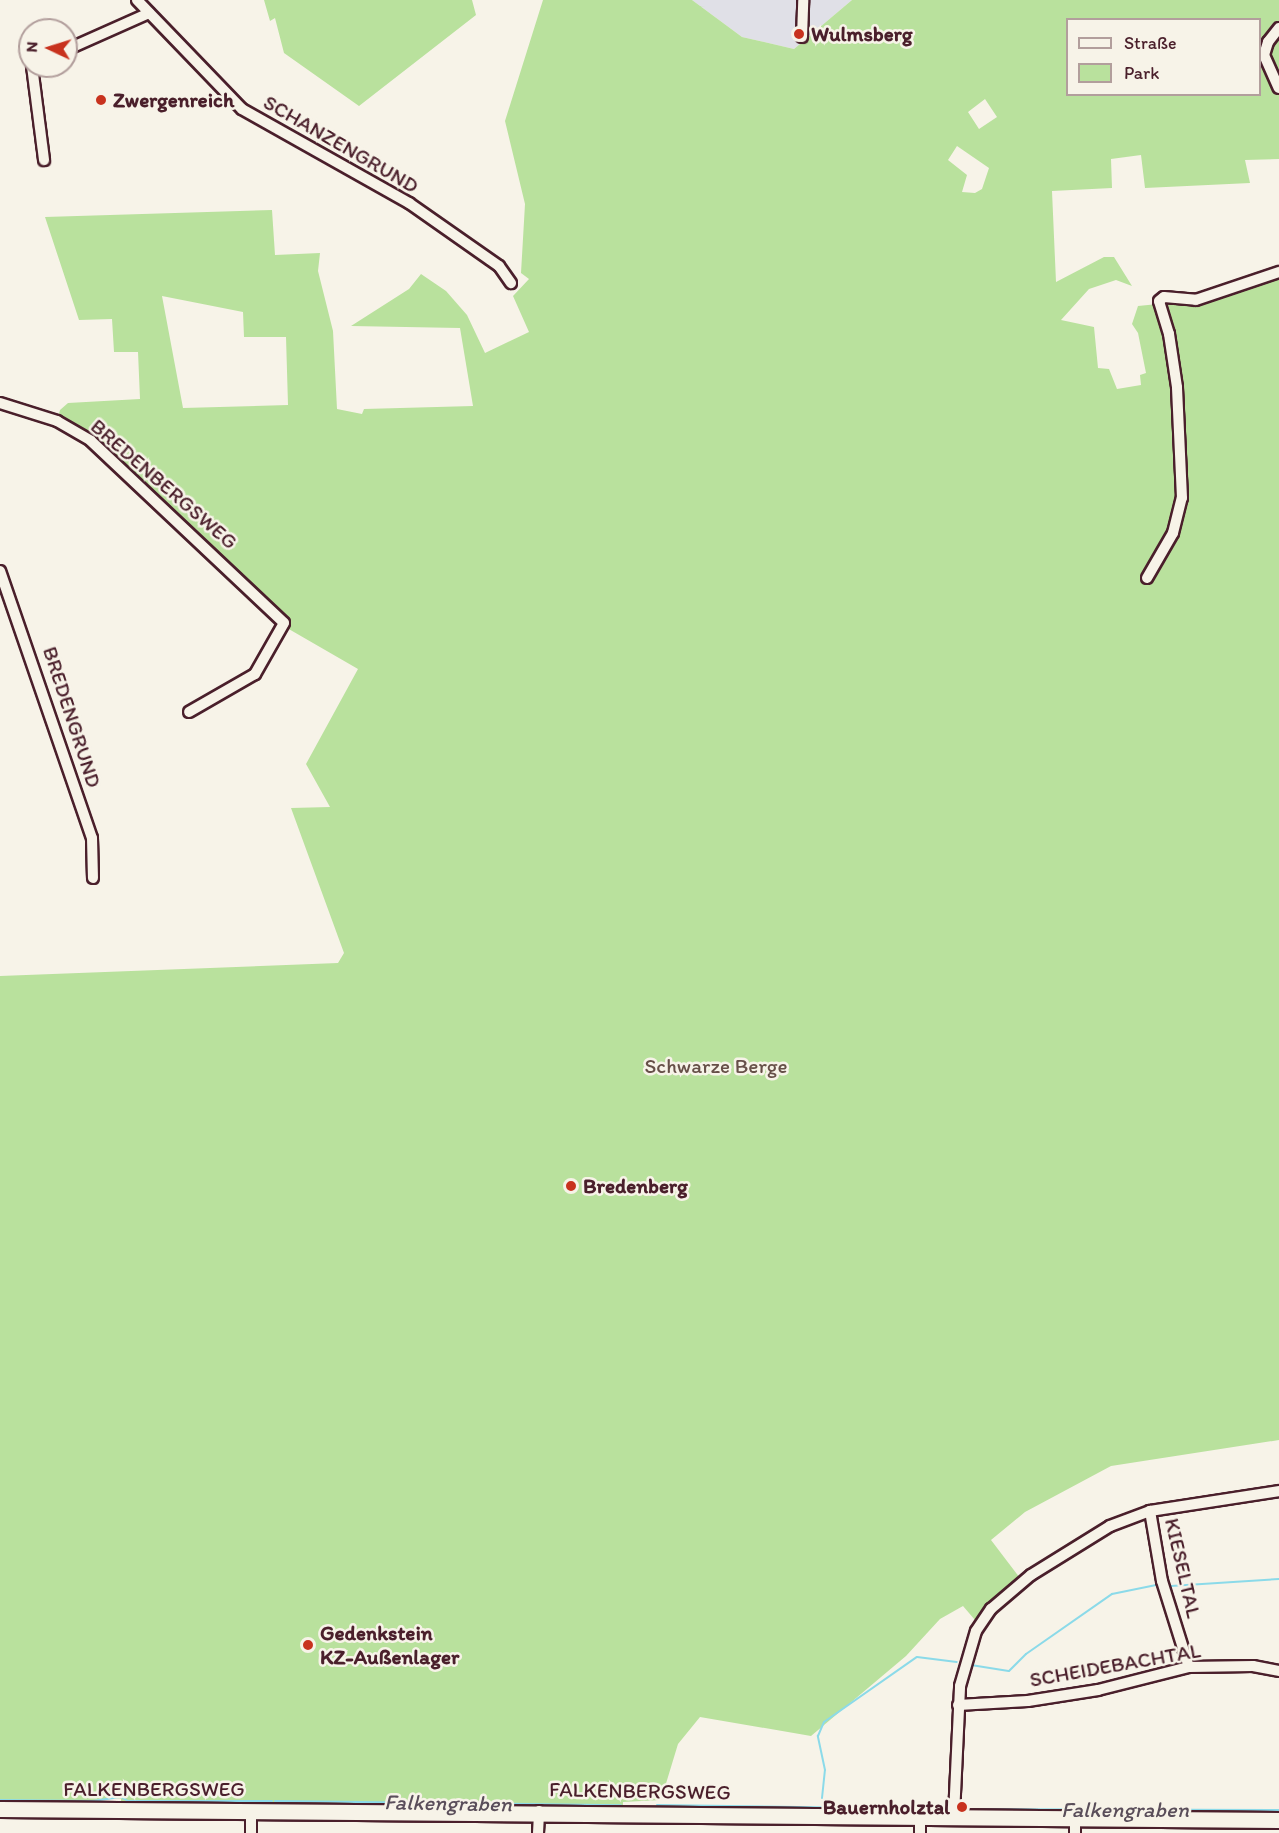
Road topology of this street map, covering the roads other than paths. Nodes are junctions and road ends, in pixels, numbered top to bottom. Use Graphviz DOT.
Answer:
graph roads {
  1 [pos="137,0"];
  2 [pos="803,0"];
  3 [pos="149,13"];
  4 [pos="1279,28"];
  5 [pos="802,37"];
  6 [pos="78,45"];
  7 [pos="34,78"];
  8 [pos="1279,88"];
  9 [pos="44,160"];
  10 [pos="1279,272"];
  11 [pos="511,283"];
  12 [pos="0,402"];
  13 [pos="0,571"];
  14 [pos="1147,578"];
  15 [pos="189,712"];
  16 [pos="93,878"];
  17 [pos="1279,1491"];
  18 [pos="1150,1511"];
  19 [pos="1189,1667"];
  20 [pos="1279,1671"];
  21 [pos="958,1706"];
  22 [pos="0,1809"];
  23 [pos="251,1810"];
  24 [pos="538,1811"];
  25 [pos="920,1815"];
  26 [pos="954,1815"];
  27 [pos="1279,1820"];
  28 [pos="1075,1826"];
  29 [pos="251,1833"];
  30 [pos="538,1833"];
  31 [pos="920,1833"];
  1 -- 3 [label="street, SCHANZENGRUND"];
  2 -- 5 [label="street"];
  3 -- 6 [label="street"];
  3 -- 11 [label="street, SCHANZENGRUND"];
  4 -- 8 [label="street"];
  7 -- 9 [label="street"];
  10 -- 14 [label="street"];
  12 -- 15 [label="street, BREDENBERGSWEG"];
  13 -- 16 [label="street, BREDENGRUND"];
  17 -- 18 [label="street"];
  18 -- 19 [label="street, KIESELTAL"];
  18 -- 21 [label="street"];
  19 -- 20 [label="street, SCHEIDEBACHTAL"];
  19 -- 21 [label="street, SCHEIDEBACHTAL"];
  21 -- 26 [label="street"];
  22 -- 23 [label="street, FALKENBERGSWEG"];
  23 -- 24 [label="street, FALKENBERGSWEG"];
  23 -- 29 [label="street"];
  24 -- 25 [label="street, FALKENBERGSWEG"];
  24 -- 30 [label="street"];
  25 -- 26 [label="street, FALKENBERGSWEG"];
  25 -- 31 [label="street"];
  26 -- 28 [label="street, FALKENBERGSWEG"];
  27 -- 28 [label="street, FALKENBERGSWEG"];
}
